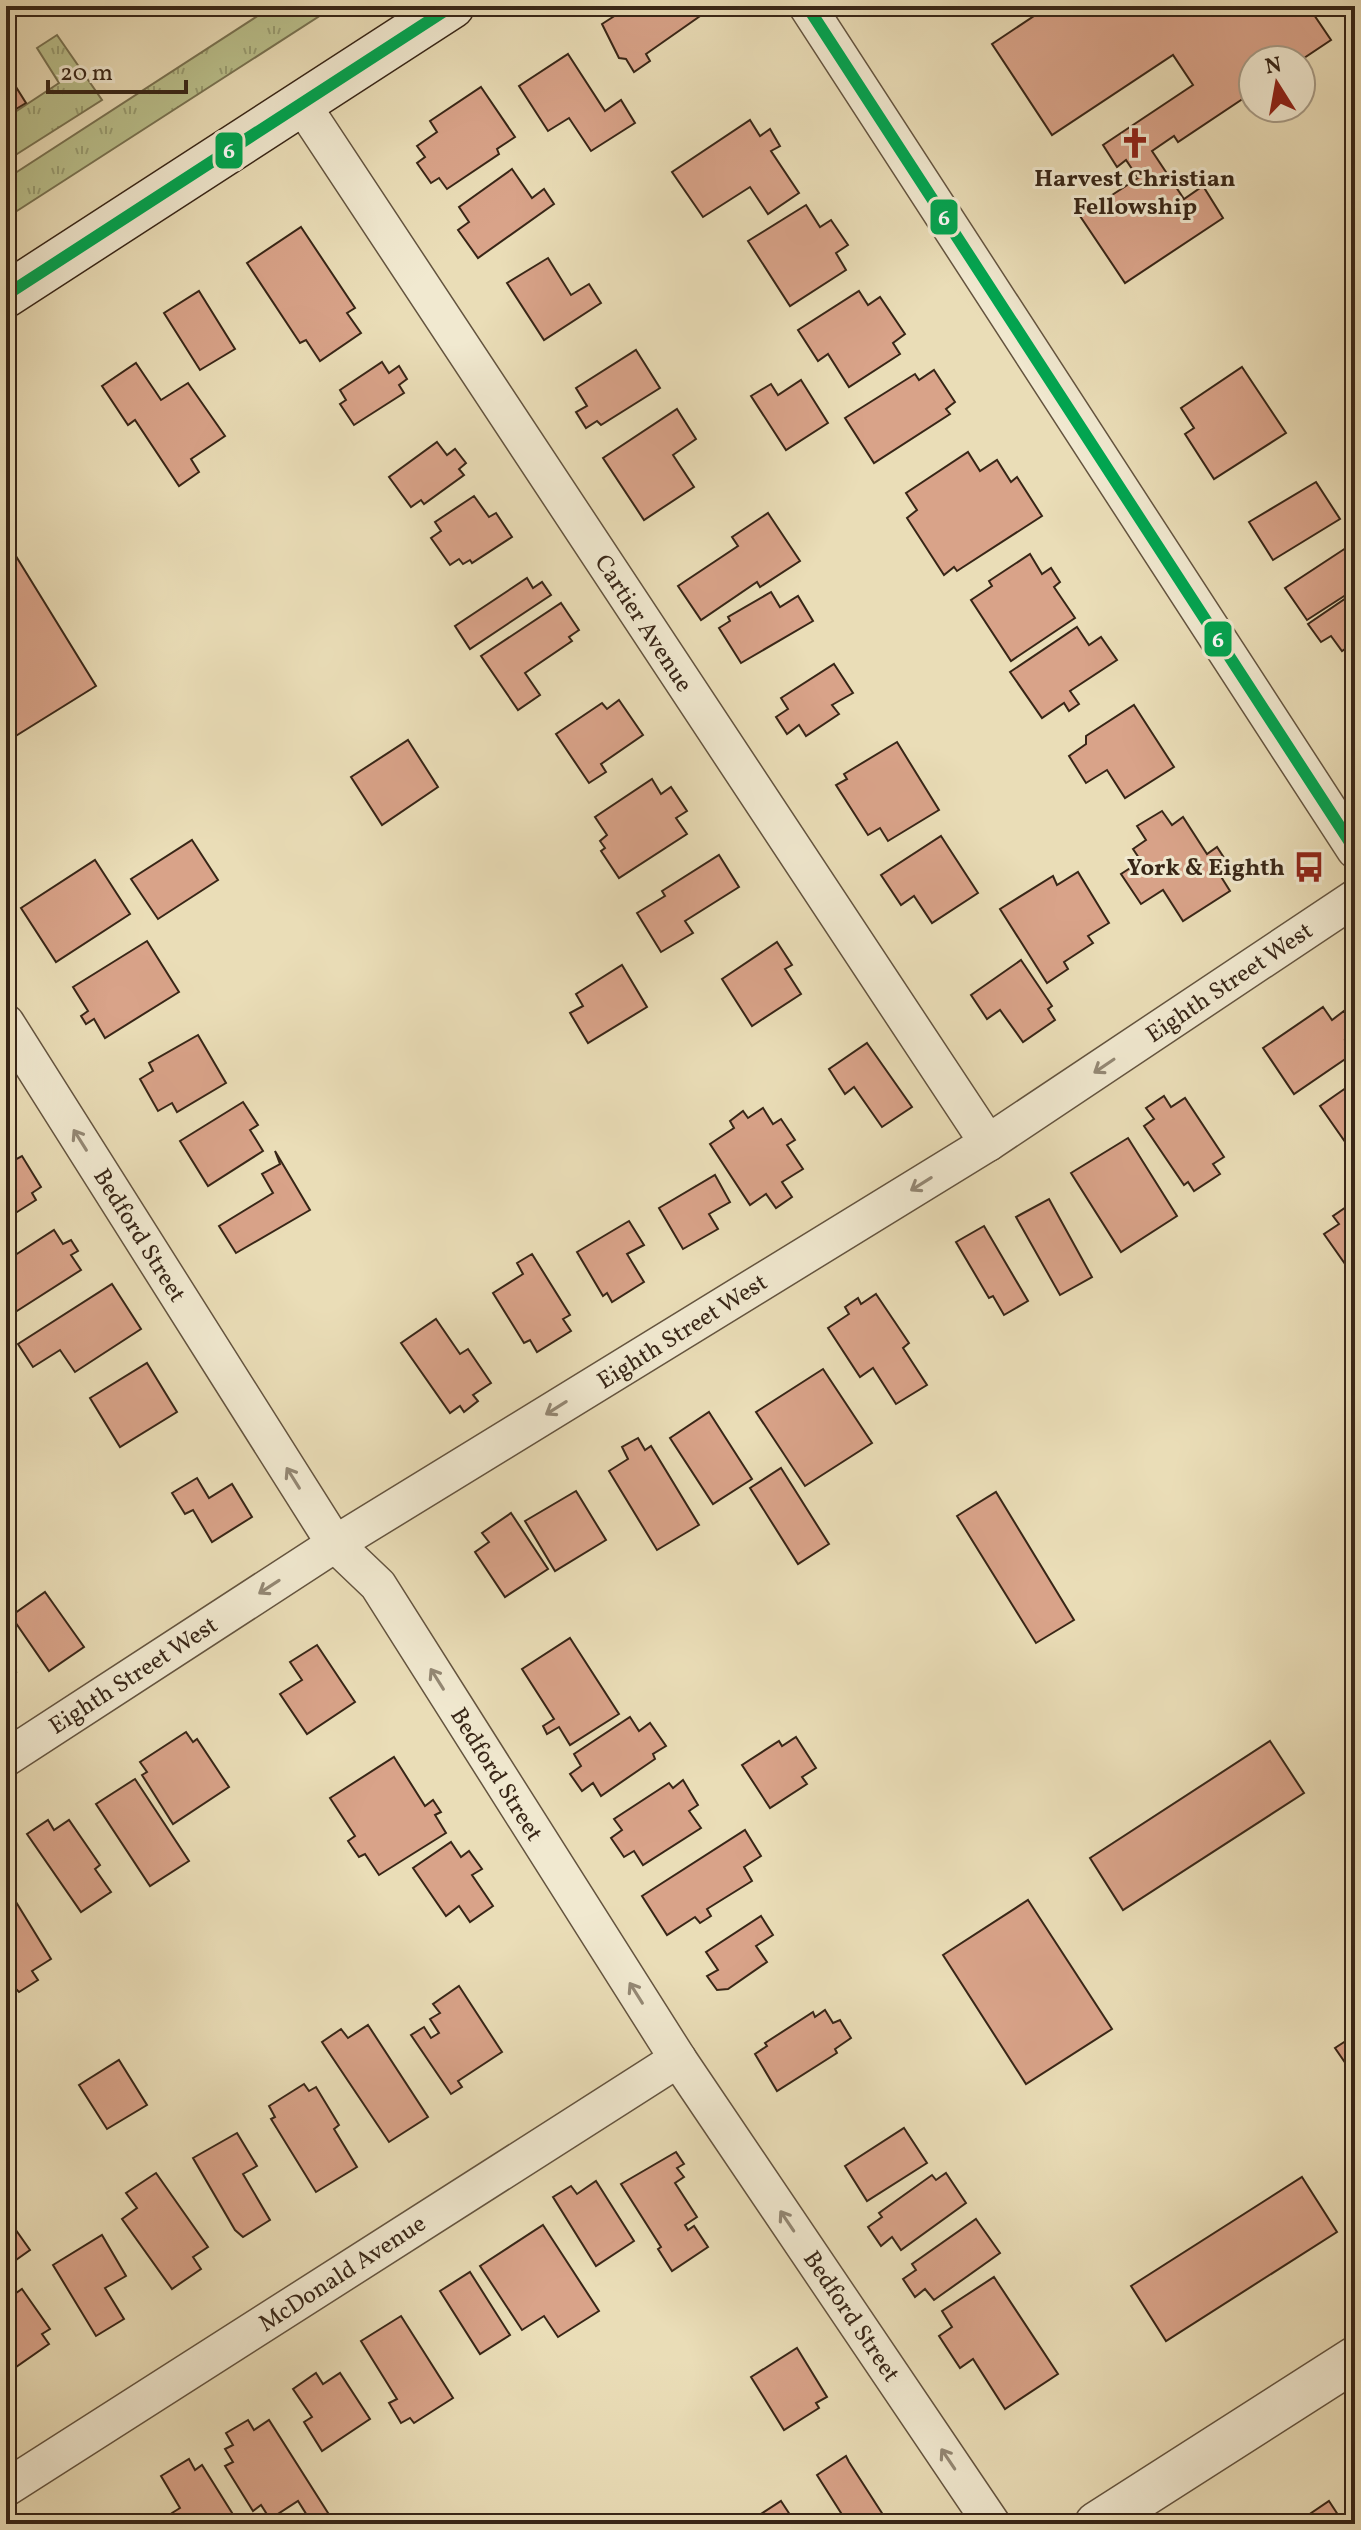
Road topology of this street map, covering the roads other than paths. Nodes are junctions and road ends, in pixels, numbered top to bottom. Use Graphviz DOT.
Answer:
graph roads {
  1 [pos="452,6"];
  2 [pos="807,6"];
  3 [pos="301,103"];
  4 [pos="6,295"];
  5 [pos="1355,850"];
  6 [pos="1355,898"];
  7 [pos="6,1023"];
  8 [pos="988,1143"];
  9 [pos="335,1544"];
  10 [pos="6,1758"];
  11 [pos="678,2059"];
  12 [pos="1355,2359"];
  13 [pos="6,2488"];
  14 [pos="992,2524"];
  15 [pos="1097,2524"];
  1 -- 3 [label="main road"];
  2 -- 5 [label="street"];
  3 -- 4 [label="main road"];
  3 -- 8 [label="street, Cartier Avenue"];
  6 -- 8 [label="street, Eighth Street West, one-way"];
  9 -- 7 [label="street, Bedford Street, one-way"];
  8 -- 9 [label="street, Eighth Street West, one-way"];
  9 -- 10 [label="street, Eighth Street West, one-way"];
  11 -- 9 [label="street, Bedford Street, one-way"];
  11 -- 13 [label="street, McDonald Avenue"];
  14 -- 11 [label="street, Bedford Street, one-way"];
  12 -- 15 [label="main road"];
}
